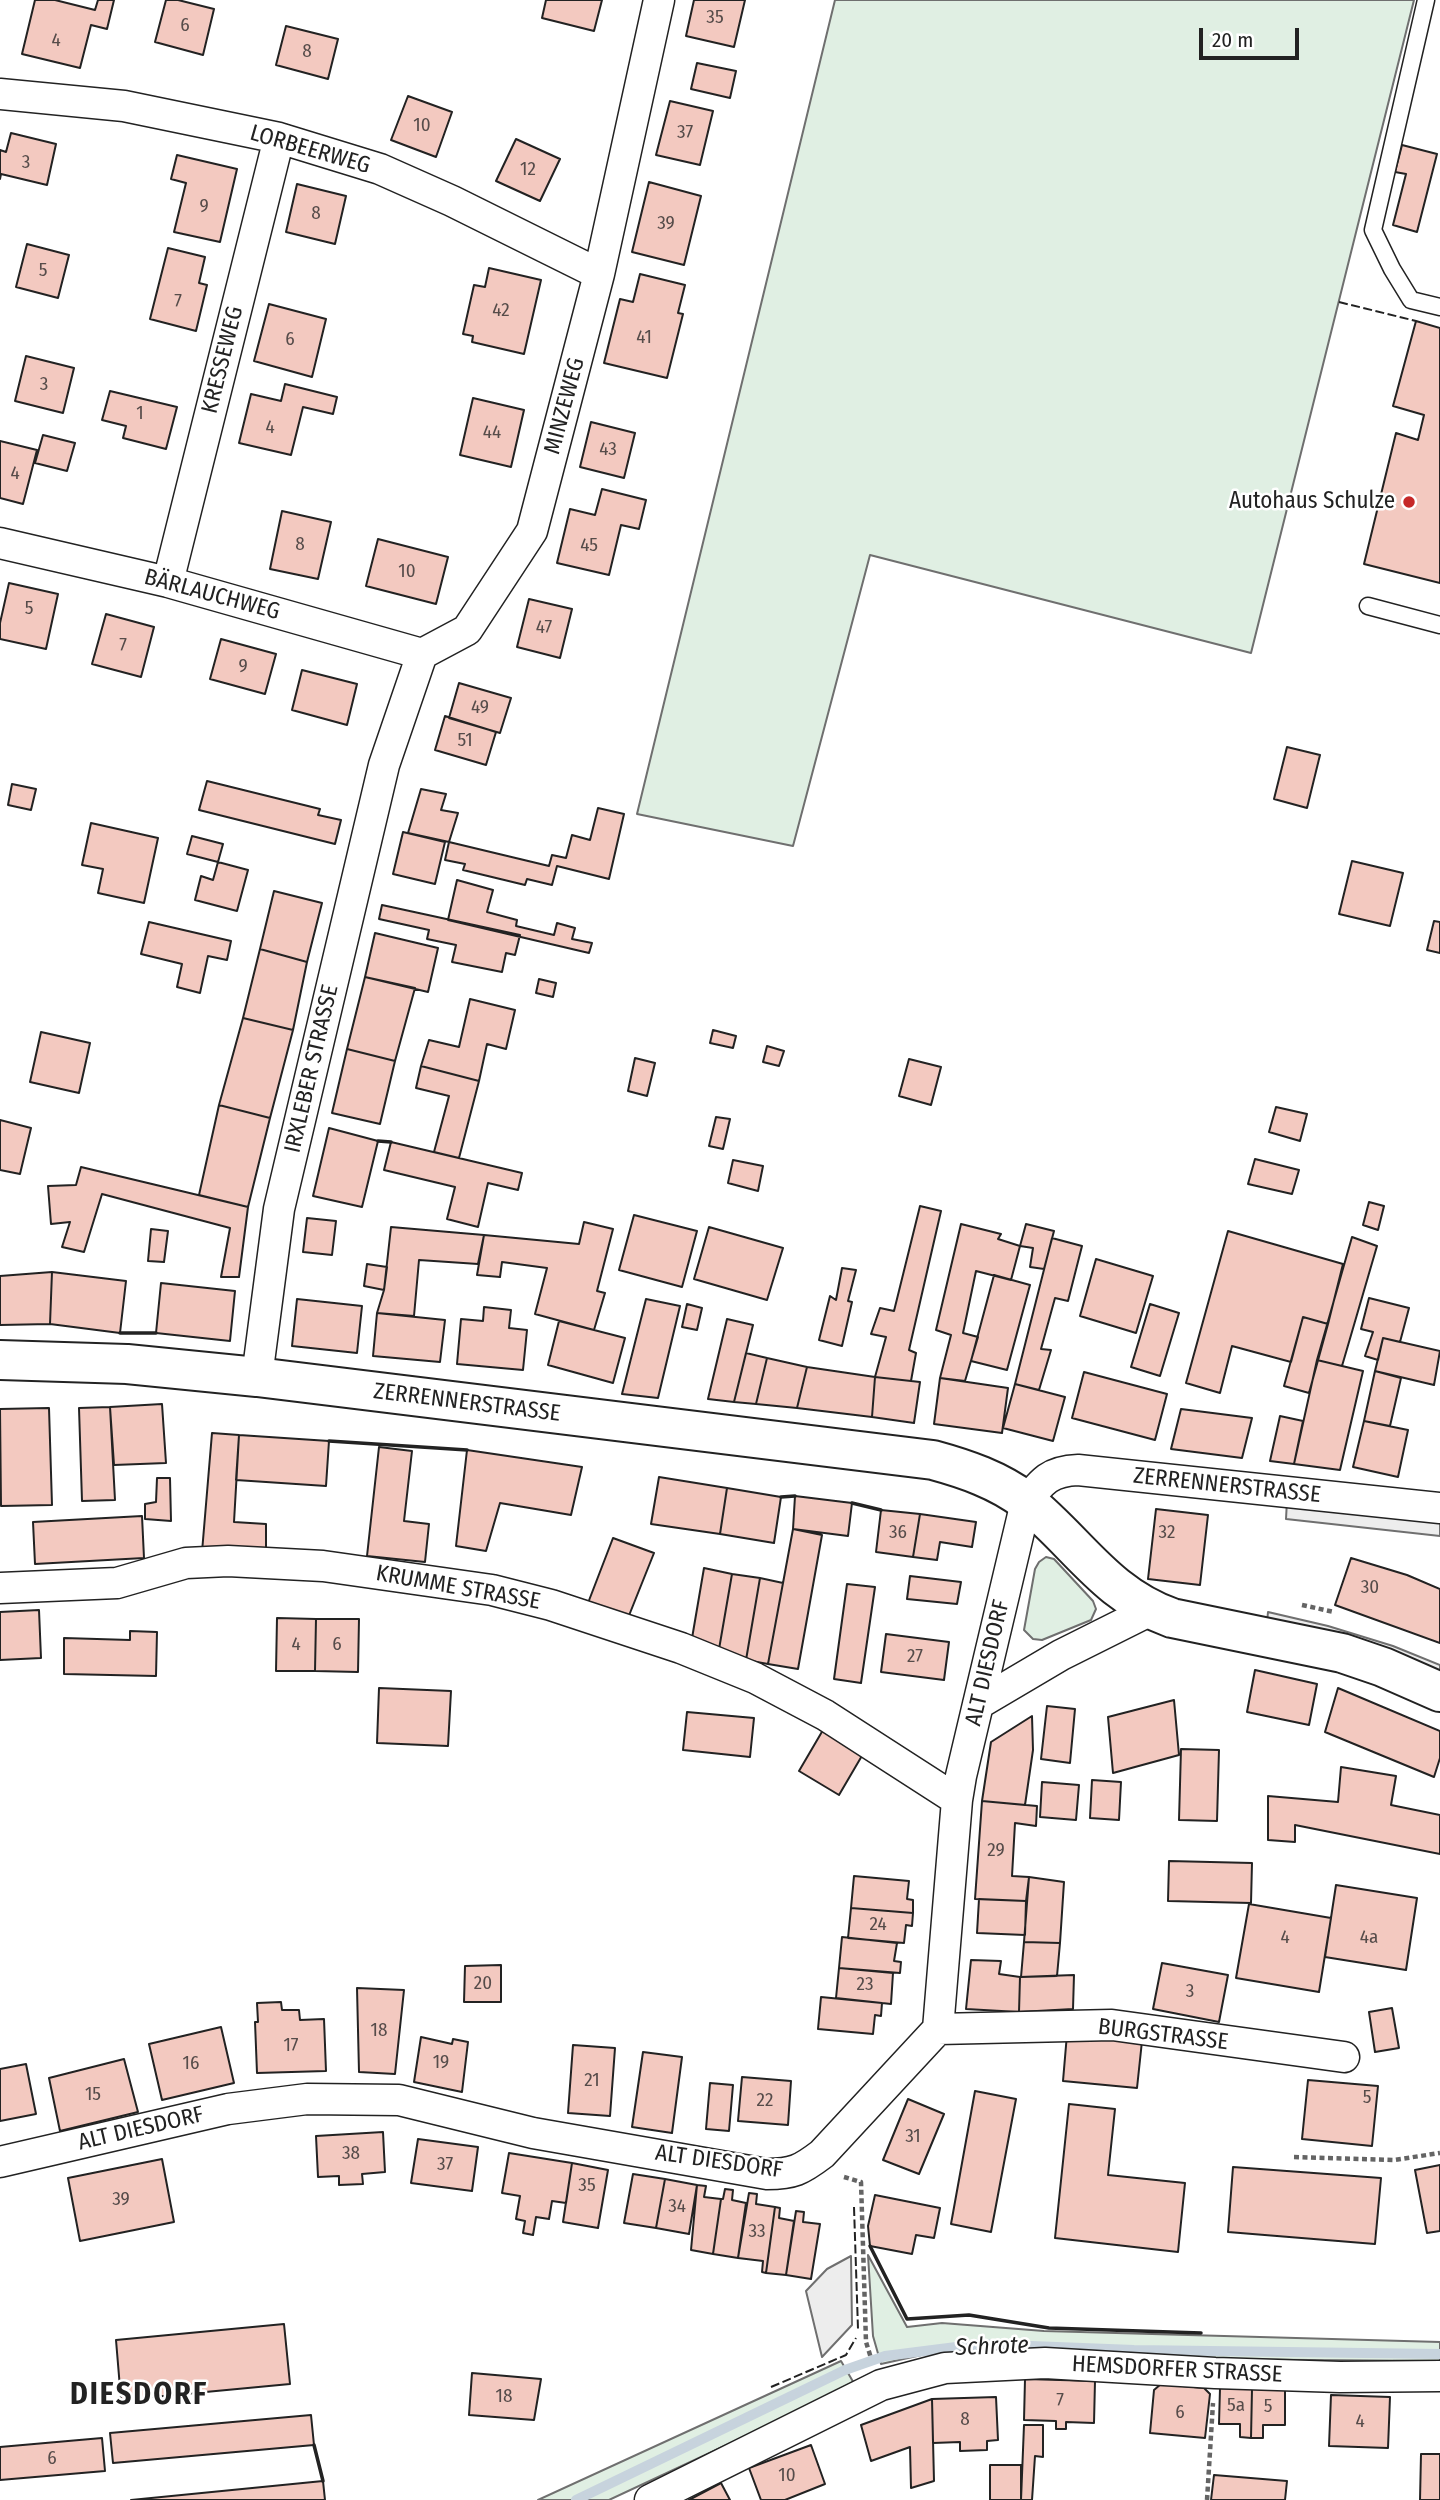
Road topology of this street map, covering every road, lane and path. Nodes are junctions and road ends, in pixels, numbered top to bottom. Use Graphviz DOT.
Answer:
graph roads {
  1 [pos="659,0"];
  2 [pos="1426,0"];
  3 [pos="0,94"];
  4 [pos="279,138"];
  5 [pos="599,274"];
  6 [pos="1440,307"];
  7 [pos="0,543"];
  8 [pos="168,582"];
  9 [pos="1368,606"];
  10 [pos="1440,625"];
  11 [pos="422,654"];
  12 [pos="0,1360"];
  13 [pos="257,1377"];
  14 [pos="1026,1502"];
  15 [pos="1440,1508"];
  16 [pos="0,1588"];
  17 [pos="1152,1610"];
  18 [pos="1440,1692"];
  19 [pos="978,1704"];
  20 [pos="957,1800"];
  21 [pos="938,2029"];
  22 [pos="1344,2057"];
  23 [pos="1440,2153"];
  24 [pos="1294,2157"];
  25 [pos="0,2162"];
  26 [pos="805,2167"];
  27 [pos="866,2342"];
  28 [pos="1214,2373"];
  29 [pos="1440,2376"];
  30 [pos="650,2500"];
  31 [pos="1207,2500"];
  1 -- 5 [label="street, MINZEWEG"];
  2 -- 6 [label="lane"];
  3 -- 4 [label="street, LORBEERWEG"];
  4 -- 5 [label="street, LORBEERWEG"];
  4 -- 8 [label="street, KRESSEWEG"];
  5 -- 11 [label="street, MINZEWEG"];
  7 -- 8 [label="street, BÄRLAUCHWEG"];
  8 -- 11 [label="street, BÄRLAUCHWEG"];
  9 -- 10 [label="lane"];
  11 -- 13 [label="street, IRXLEBER STRASSE"];
  12 -- 13 [label="main road, ZERRENNERSTRASSE"];
  13 -- 14 [label="main road, ZERRENNERSTRASSE"];
  14 -- 15 [label="street, ZERRENNERSTRASSE"];
  14 -- 17 [label="main road, ZERRENNERSTRASSE"];
  14 -- 19 [label="street, ALT DIESDORF"];
  16 -- 20 [label="street, KRUMME STRASSE"];
  17 -- 18 [label="main road, ZERRENNERSTRASSE"];
  17 -- 19 [label="street"];
  19 -- 20 [label="street, ALT DIESDORF"];
  20 -- 21 [label="street, ALT DIESDORF"];
  21 -- 22 [label="street, BURGSTRASSE"];
  21 -- 26 [label="street, ALT DIESDORF"];
  23 -- 24 [label="path"];
  25 -- 26 [label="street, ALT DIESDORF"];
  26 -- 27 [label="path"];
  28 -- 29 [label="street, HEMSDORFER STRASSE"];
  28 -- 30 [label="street, HEMSDORFER STRASSE"];
  28 -- 31 [label="path"];
}
